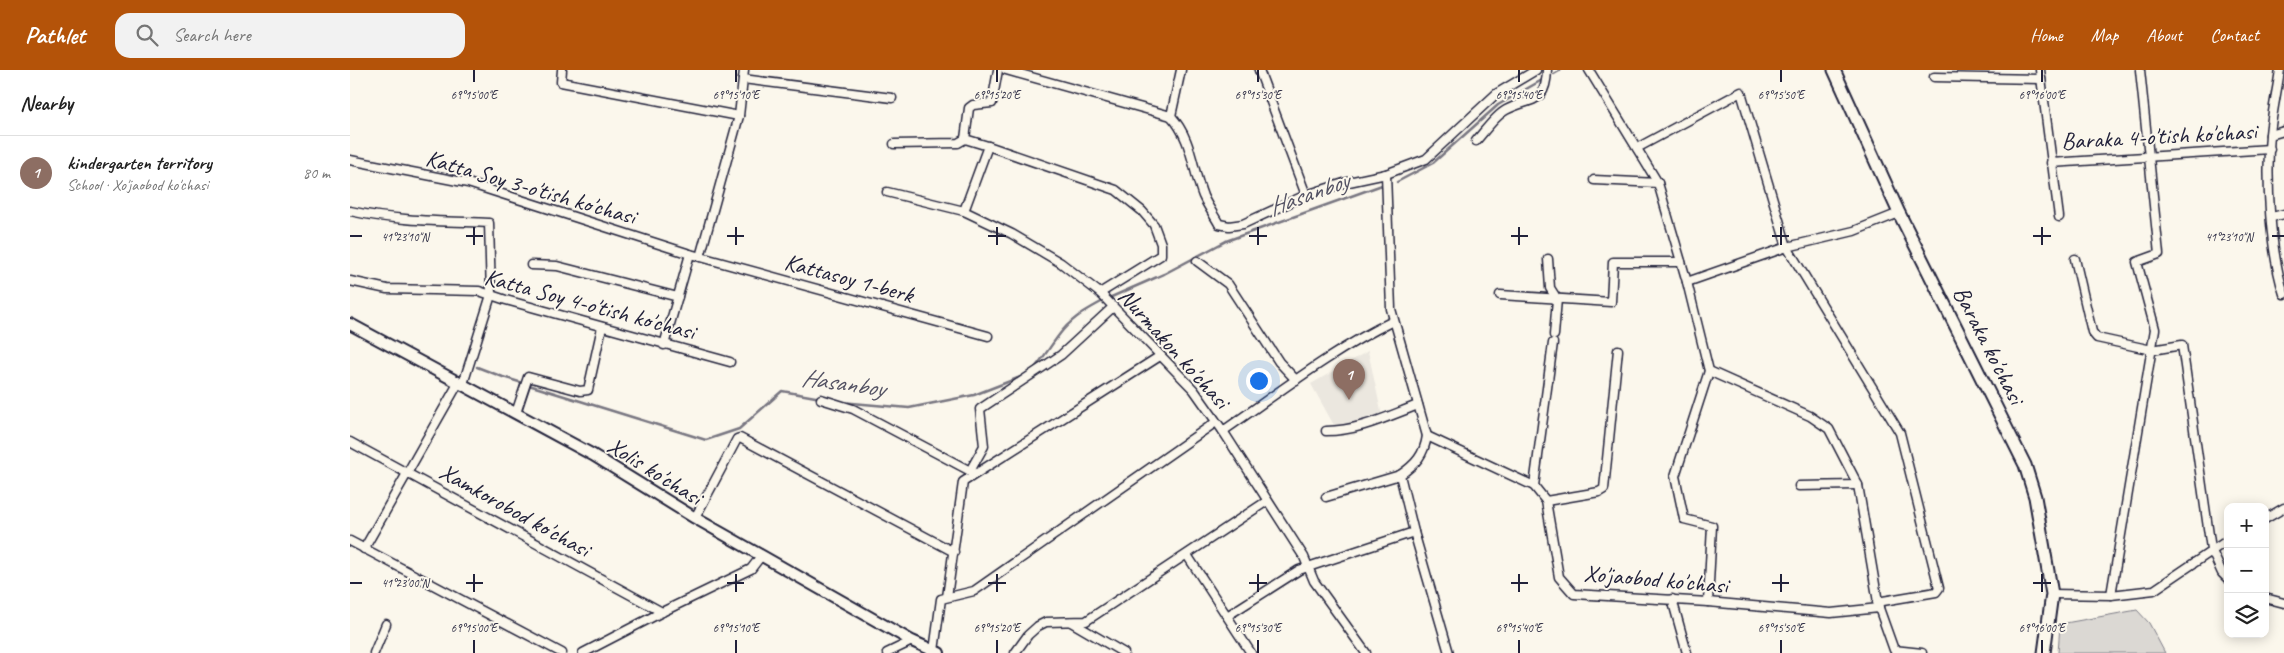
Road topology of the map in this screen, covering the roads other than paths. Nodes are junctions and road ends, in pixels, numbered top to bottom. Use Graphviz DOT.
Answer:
graph roads {
  1 [pos="562,70"];
  2 [pos="744,70"];
  3 [pos="998,70"];
  4 [pos="1006,70"];
  5 [pos="1182,70"];
  6 [pos="1259,70"];
  7 [pos="1536,70"];
  8 [pos="1547,70"];
  9 [pos="1589,70"];
  10 [pos="1834,70"];
  11 [pos="2040,70"];
  12 [pos="2140,70"];
  13 [pos="2280,70"];
  14 [pos="1934,77"];
  15 [pos="743,79"];
  16 [pos="2041,79"];
  17 [pos="892,98"];
  18 [pos="739,116"];
  19 [pos="1170,116"];
  20 [pos="2284,131"];
  21 [pos="2270,135"];
  22 [pos="965,139"];
  23 [pos="1476,141"];
  24 [pos="894,144"];
  25 [pos="988,146"];
  26 [pos="1638,148"];
  27 [pos="2270,149"];
  28 [pos="2149,157"];
  29 [pos="350,160"];
  30 [pos="2051,163"];
  31 [pos="1386,174"];
  32 [pos="1594,180"];
  33 [pos="1658,183"];
  34 [pos="887,192"];
  35 [pos="1306,195"];
  36 [pos="350,211"];
  37 [pos="964,211"];
  38 [pos="1899,213"];
  39 [pos="2284,214"];
  40 [pos="2059,217"];
  41 [pos="2272,217"];
  42 [pos="1787,247"];
  43 [pos="690,254"];
  44 [pos="700,257"];
  45 [pos="1548,259"];
  46 [pos="2075,259"];
  47 [pos="1197,261"];
  48 [pos="1681,262"];
  49 [pos="532,265"];
  50 [pos="350,281"];
  51 [pos="1687,282"];
  52 [pos="1100,293"];
  53 [pos="2284,294"];
  54 [pos="1500,295"];
  55 [pos="491,296"];
  56 [pos="678,297"];
  57 [pos="1557,299"];
  58 [pos="1113,307"];
  59 [pos="1393,321"];
  60 [pos="350,324"];
  61 [pos="602,327"];
  62 [pos="988,336"];
  63 [pos="664,345"];
  64 [pos="1618,350"];
  65 [pos="2152,350"];
  66 [pos="1160,356"];
  67 [pos="730,362"];
  68 [pos="1709,371"];
  69 [pos="1296,380"];
  70 [pos="461,383"];
  71 [pos="820,399"];
  72 [pos="1418,405"];
  73 [pos="516,413"];
  74 [pos="1216,422"];
  75 [pos="1223,431"];
  76 [pos="1326,431"];
  77 [pos="1427,436"];
  78 [pos="350,442"];
  79 [pos="406,472"];
  80 [pos="973,473"];
  81 [pos="1400,476"];
  82 [pos="1858,485"];
  83 [pos="1534,486"];
  84 [pos="1799,486"];
  85 [pos="1326,497"];
  86 [pos="1268,501"];
  87 [pos="1546,501"];
  88 [pos="2284,508"];
  89 [pos="2269,516"];
  90 [pos="695,518"];
  91 [pos="1414,532"];
  92 [pos="350,541"];
  93 [pos="2224,542"];
  94 [pos="364,549"];
  95 [pos="2212,549"];
  96 [pos="954,552"];
  97 [pos="1187,555"];
  98 [pos="760,556"];
  99 [pos="1307,567"];
  100 [pos="2224,575"];
  101 [pos="2052,594"];
  102 [pos="2111,595"];
  103 [pos="947,598"];
  104 [pos="2269,599"];
  105 [pos="1672,600"];
  106 [pos="1708,602"];
  107 [pos="2284,603"];
  108 [pos="1878,605"];
  109 [pos="662,612"];
  110 [pos="1227,616"];
  111 [pos="1071,622"];
  112 [pos="386,624"];
  113 [pos="912,640"];
  114 [pos="937,652"];
  115 [pos="374,653"];
  116 [pos="562,653"];
  117 [pos="583,653"];
  118 [pos="887,653"];
  119 [pos="1015,653"];
  120 [pos="1124,653"];
  121 [pos="1251,653"];
  122 [pos="1366,653"];
  123 [pos="1449,653"];
  124 [pos="1687,653"];
  125 [pos="1922,653"];
  126 [pos="2044,653"];
  1 -- 18 [label="street"];
  2 -- 15 [label="street"];
  3 -- 22 [label="street"];
  4 -- 19 [label="street"];
  5 -- 19 [label="street"];
  6 -- 35 [label="street"];
  7 -- 31 [label="street"];
  8 -- 23 [label="street"];
  9 -- 26 [label="street"];
  10 -- 38 [label="main road, Baraka ko'chasi"];
  11 -- 16 [label="street, Baraka 4-o'tish ko'chasi"];
  12 -- 28 [label="street"];
  13 -- 21 [label="street"];
  14 -- 16 [label="street"];
  15 -- 17 [label="street"];
  15 -- 18 [label="street"];
  16 -- 30 [label="street, Baraka 4-o'tish ko'chasi"];
  18 -- 44 [label="street"];
  19 -- 35 [label="street"];
  20 -- 21 [label="street"];
  21 -- 27 [label="street"];
  22 -- 24 [label="street"];
  22 -- 25 [label="street"];
  25 -- 37 [label="street"];
  25 -- 52 [label="street"];
  26 -- 33 [label="street"];
  26 -- 42 [label="street"];
  27 -- 28 [label="street, Baraka 4-o'tish ko'chasi"];
  27 -- 41 [label="street"];
  28 -- 30 [label="street, Baraka 4-o'tish ko'chasi"];
  28 -- 65 [label="street"];
  29 -- 43 [label="street, Katta Soy 3-o'tish ko'chasi"];
  30 -- 40 [label="street"];
  31 -- 35 [label="street"];
  31 -- 59 [label="street"];
  32 -- 33 [label="street"];
  33 -- 48 [label="street"];
  34 -- 37 [label="street, Nurmakon ko'chasi"];
  36 -- 55 [label="street"];
  37 -- 52 [label="street, Nurmakon ko'chasi"];
  38 -- 42 [label="street"];
  38 -- 101 [label="main road, Baraka ko'chasi"];
  39 -- 41 [label="street"];
  41 -- 53 [label="street"];
  42 -- 51 [label="street"];
  42 -- 108 [label="street, Xo'jaobod ko'chasi"];
  43 -- 44 [label="street, Katta Soy 3-o'tish ko'chasi"];
  43 -- 56 [label="street"];
  44 -- 62 [label="street, Kattasoy 1-berk"];
  45 -- 57 [label="street"];
  46 -- 65 [label="street"];
  47 -- 69 [label="street"];
  48 -- 51 [label="street"];
  48 -- 57 [label="street"];
  49 -- 56 [label="street"];
  50 -- 55 [label="street, Katta Soy 4-o'tish ko'chasi"];
  51 -- 68 [label="street"];
  52 -- 58 [label="street, Nurmakon ko'chasi"];
  54 -- 57 [label="street"];
  55 -- 61 [label="street, Katta Soy 4-o'tish ko'chasi"];
  55 -- 70 [label="street"];
  56 -- 63 [label="street"];
  57 -- 83 [label="street"];
  58 -- 66 [label="street, Nurmakon ko'chasi"];
  58 -- 80 [label="street"];
  59 -- 69 [label="street"];
  59 -- 72 [label="street"];
  60 -- 70 [label="street, Xolis ko'chasi"];
  61 -- 63 [label="street, Katta Soy 4-o'tish ko'chasi"];
  61 -- 73 [label="street"];
  63 -- 67 [label="street, Katta Soy 4-o'tish ko'chasi"];
  64 -- 87 [label="street"];
  65 -- 95 [label="street"];
  65 -- 102 [label="street"];
  66 -- 74 [label="street, Nurmakon ko'chasi"];
  66 -- 80 [label="street"];
  68 -- 82 [label="street"];
  68 -- 106 [label="street"];
  69 -- 75 [label="street"];
  70 -- 73 [label="street, Xolis ko'chasi"];
  70 -- 79 [label="street"];
  71 -- 80 [label="street"];
  72 -- 76 [label="street"];
  72 -- 77 [label="street"];
  73 -- 90 [label="street, Xolis ko'chasi"];
  74 -- 75 [label="street, Nurmakon ko'chasi"];
  74 -- 103 [label="street"];
  75 -- 86 [label="street, Nurmakon ko'chasi"];
  77 -- 81 [label="street"];
  77 -- 83 [label="street, Xo'jaobod ko'chasi"];
  78 -- 79 [label="street, Xamkorobod ko'chasi"];
  79 -- 94 [label="street"];
  79 -- 109 [label="street, Xamkorobod ko'chasi"];
  80 -- 96 [label="street"];
  81 -- 85 [label="street"];
  81 -- 91 [label="street"];
  82 -- 84 [label="street"];
  82 -- 108 [label="street"];
  83 -- 87 [label="street, Xo'jaobod ko'chasi"];
  86 -- 97 [label="street"];
  86 -- 99 [label="street, Nurmakon ko'chasi"];
  87 -- 105 [label="street, Xo'jaobod ko'chasi"];
  88 -- 89 [label="street"];
  90 -- 96 [label="street"];
  90 -- 98 [label="street, Xolis ko'chasi"];
  91 -- 99 [label="street"];
  91 -- 123 [label="street"];
  92 -- 94 [label="street"];
  93 -- 95 [label="street"];
  94 -- 116 [label="street"];
  95 -- 100 [label="street"];
  95 -- 102 [label="street"];
  96 -- 103 [label="street"];
  97 -- 110 [label="street"];
  97 -- 111 [label="street"];
  98 -- 109 [label="street"];
  98 -- 113 [label="street, Xolis ko'chasi"];
  99 -- 110 [label="street"];
  99 -- 122 [label="street, Nurmakon ko'chasi"];
  101 -- 102 [label="street"];
  101 -- 126 [label="main road, Baraka ko'chasi"];
  103 -- 114 [label="street"];
  104 -- 107 [label="street"];
  105 -- 106 [label="street, Xo'jaobod ko'chasi"];
  105 -- 124 [label="street"];
  106 -- 108 [label="street, Xo'jaobod ko'chasi"];
  108 -- 125 [label="street"];
  109 -- 117 [label="street"];
  110 -- 121 [label="street"];
  111 -- 119 [label="street"];
  111 -- 120 [label="street"];
  112 -- 115 [label="street"];
  113 -- 114 [label="street, Xolis ko'chasi"];
  113 -- 118 [label="street"];
}
